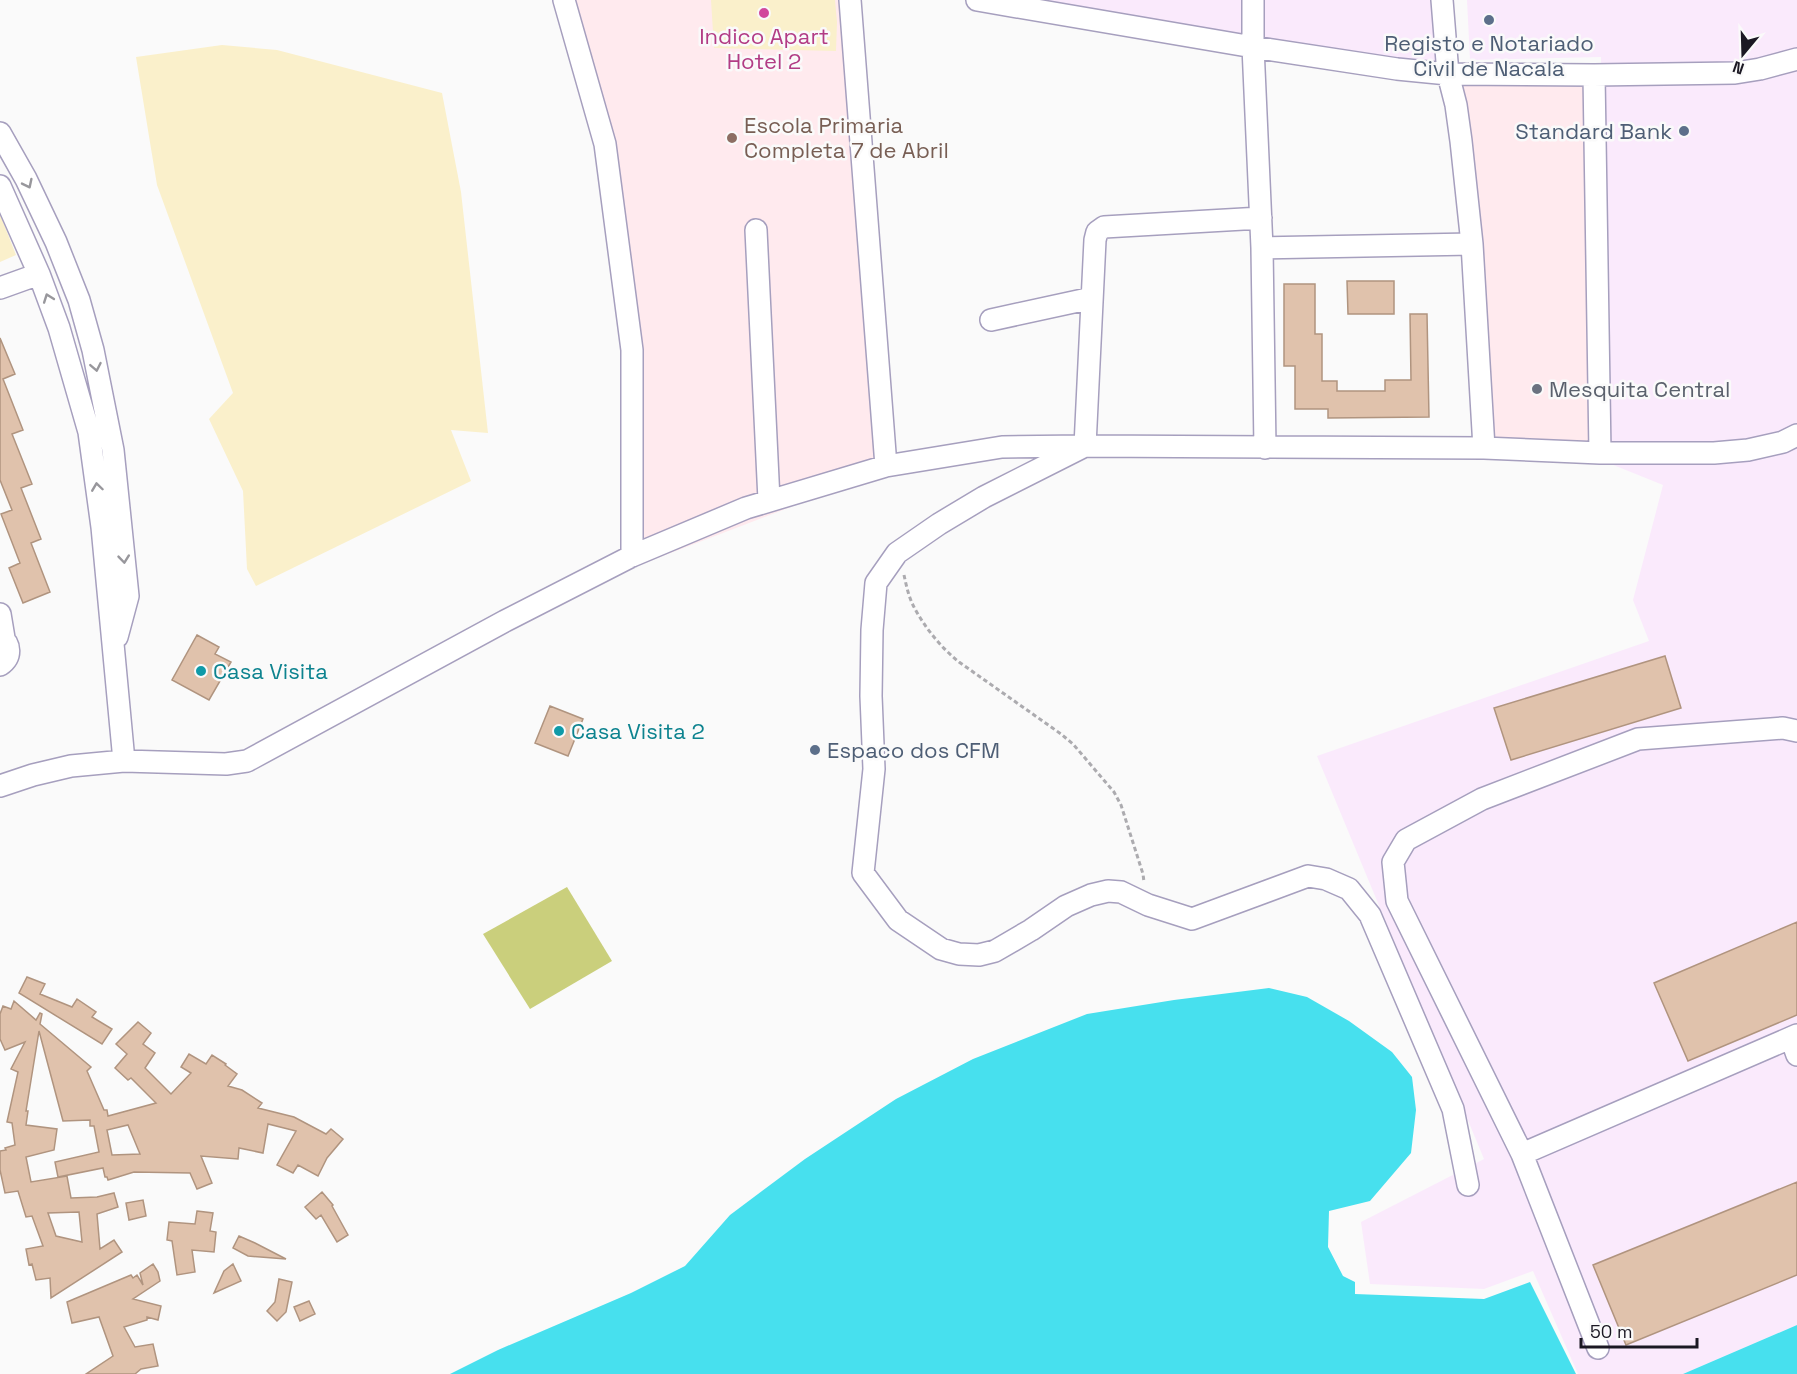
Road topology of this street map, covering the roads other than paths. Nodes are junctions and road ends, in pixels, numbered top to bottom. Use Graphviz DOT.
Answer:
graph roads {
  1 [pos="564,0"];
  2 [pos="850,0"];
  3 [pos="977,0"];
  4 [pos="1253,0"];
  5 [pos="1442,0"];
  6 [pos="1253,47"];
  7 [pos="1797,59"];
  8 [pos="1448,74"];
  9 [pos="1594,75"];
  10 [pos="0,133"];
  11 [pos="0,186"];
  12 [pos="1261,218"];
  13 [pos="756,230"];
  14 [pos="1472,244"];
  15 [pos="1262,248"];
  16 [pos="39,274"];
  17 [pos="0,288"];
  18 [pos="1092,298"];
  19 [pos="991,320"];
  20 [pos="1797,435"];
  21 [pos="1085,446"];
  22 [pos="1265,448"];
  23 [pos="1484,448"];
  24 [pos="1600,453"];
  25 [pos="886,466"];
  26 [pos="769,500"];
  27 [pos="633,556"];
  28 [pos="0,614"];
  29 [pos="2,637"];
  30 [pos="114,649"];
  31 [pos="0,665"];
  32 [pos="1797,731"];
  33 [pos="124,761"];
  34 [pos="0,786"];
  35 [pos="1795,1043"];
  36 [pos="1522,1154"];
  37 [pos="1468,1185"];
  38 [pos="1598,1348"];
  1 -- 27 [label="street"];
  2 -- 25 [label="street"];
  3 -- 6 [label="street"];
  4 -- 6 [label="street"];
  5 -- 8 [label="street"];
  6 -- 8 [label="street"];
  6 -- 12 [label="street"];
  7 -- 9 [label="street"];
  8 -- 9 [label="street"];
  8 -- 14 [label="street"];
  9 -- 24 [label="street"];
  10 -- 30 [label="street, one-way"];
  11 -- 16 [label="street"];
  12 -- 15 [label="street"];
  12 -- 18 [label="street"];
  13 -- 26 [label="street"];
  14 -- 15 [label="street"];
  14 -- 23 [label="street"];
  15 -- 22 [label="street"];
  16 -- 17 [label="street"];
  30 -- 16 [label="street, one-way"];
  18 -- 19 [label="street"];
  18 -- 21 [label="street"];
  20 -- 24 [label="street"];
  21 -- 22 [label="street"];
  21 -- 25 [label="street"];
  21 -- 37 [label="street"];
  22 -- 23 [label="street"];
  23 -- 24 [label="street"];
  25 -- 26 [label="street"];
  26 -- 27 [label="street"];
  27 -- 33 [label="street"];
  28 -- 29 [label="street"];
  29 -- 31 [label="street"];
  30 -- 33 [label="street"];
  32 -- 36 [label="street"];
  33 -- 34 [label="street"];
  35 -- 36 [label="street"];
  36 -- 38 [label="street"];
}
